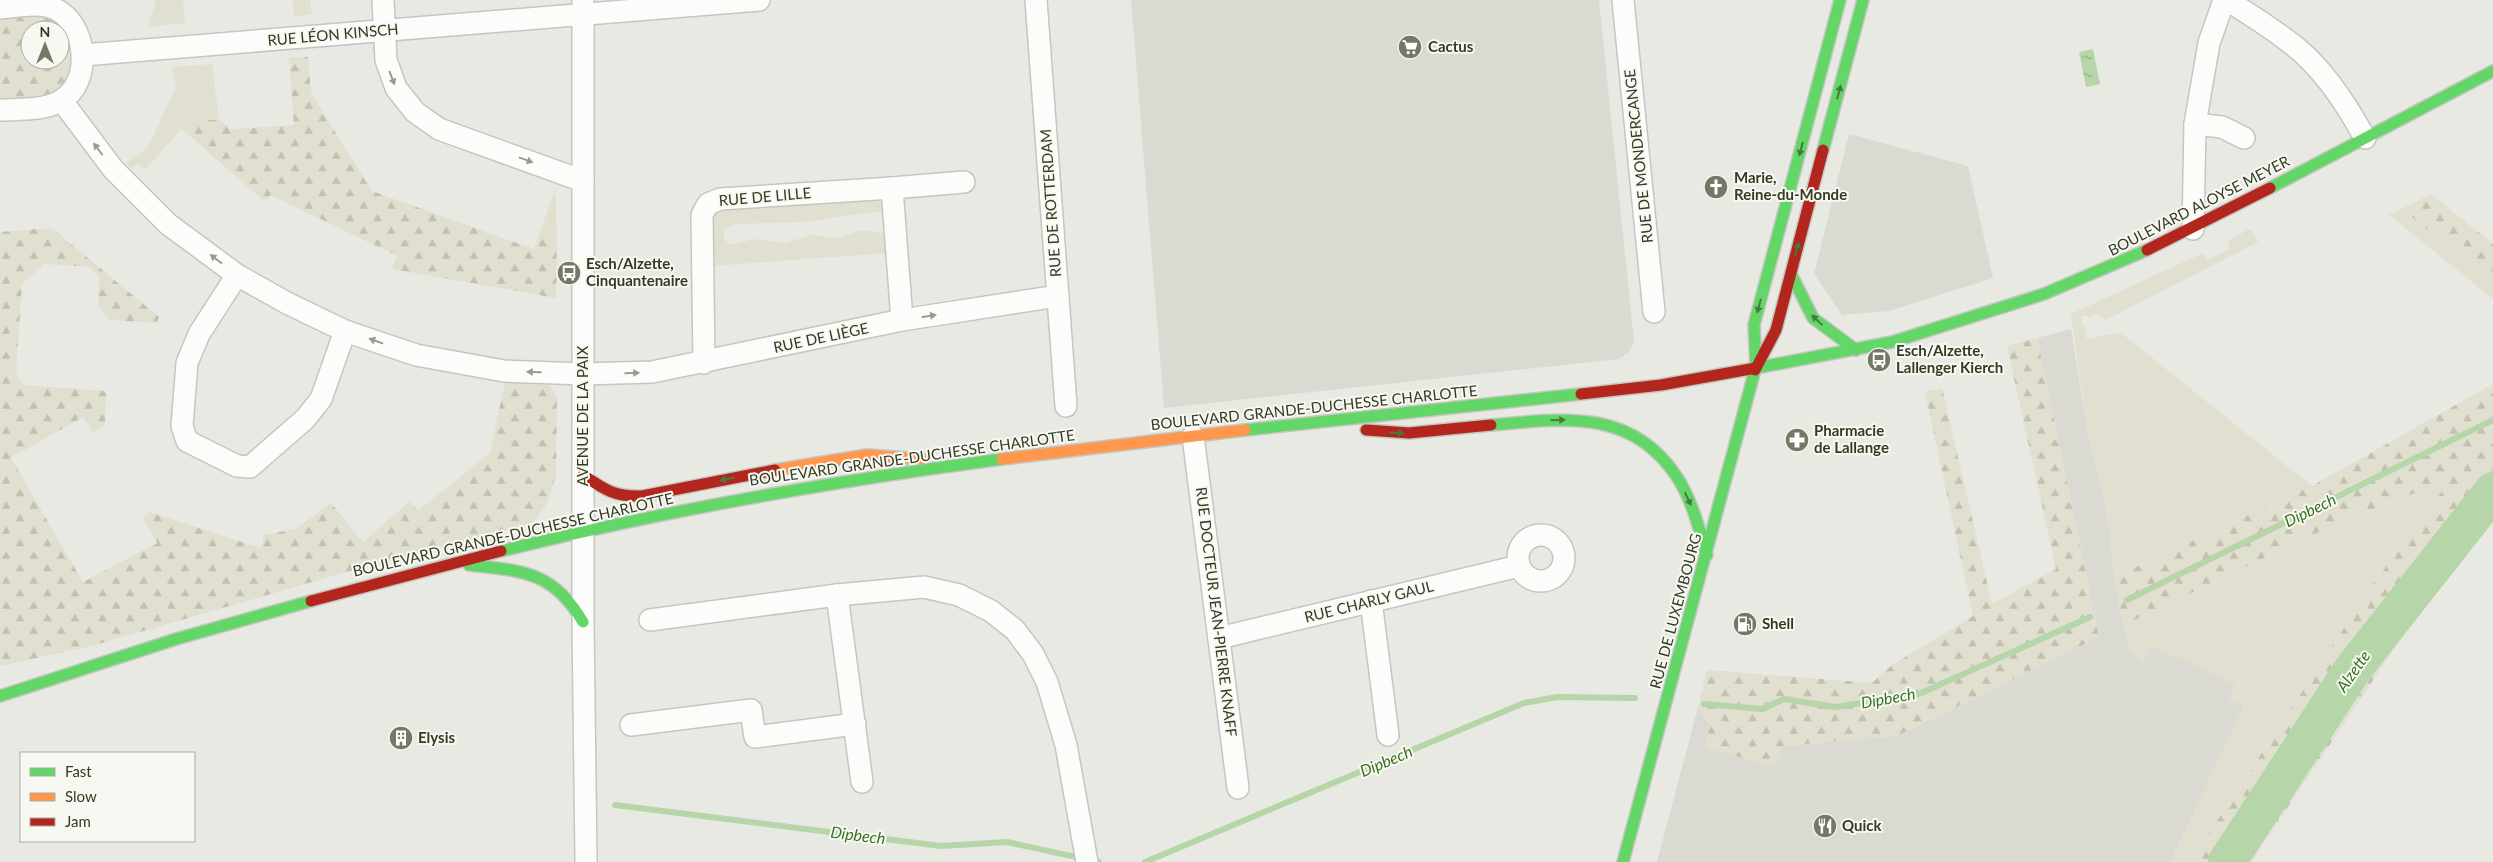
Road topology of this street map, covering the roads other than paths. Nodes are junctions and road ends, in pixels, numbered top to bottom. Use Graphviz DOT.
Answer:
graph roads {
  1 [pos="383,0"];
  2 [pos="760,0"];
  3 [pos="1036,0"];
  4 [pos="1623,0"];
  5 [pos="1840,0"];
  6 [pos="1863,0"];
  7 [pos="2226,0"];
  8 [pos="57,4"];
  9 [pos="583,7"];
  10 [pos="0,8"];
  11 [pos="384,30"];
  12 [pos="83,54"];
  13 [pos="2493,71"];
  14 [pos="62,101"];
  15 [pos="0,110"];
  16 [pos="2195,124"];
  17 [pos="2244,138"];
  18 [pos="2365,138"];
  19 [pos="583,181"];
  20 [pos="964,182"];
  21 [pos="892,188"];
  22 [pos="2193,229"];
  23 [pos="1791,274"];
  24 [pos="237,275"];
  25 [pos="1058,296"];
  26 [pos="1654,312"];
  27 [pos="902,320"];
  28 [pos="345,331"];
  29 [pos="1856,350"];
  30 [pos="704,362"];
  31 [pos="1756,368"];
  32 [pos="583,374"];
  33 [pos="1066,406"];
  34 [pos="1295,426"];
  35 [pos="1193,436"];
  36 [pos="966,463"];
  37 [pos="583,476"];
  38 [pos="583,530"];
  39 [pos="1707,555"];
  40 [pos="452,563"];
  41 [pos="1519,566"];
  42 [pos="837,595"];
  43 [pos="1371,601"];
  44 [pos="650,620"];
  45 [pos="583,622"];
  46 [pos="1219,638"];
  47 [pos="89,666"];
  48 [pos="31,674"];
  49 [pos="0,696"];
  50 [pos="855,724"];
  51 [pos="631,725"];
  52 [pos="1388,735"];
  53 [pos="862,782"];
  54 [pos="1238,788"];
  55 [pos="1085,854"];
  56 [pos="586,862"];
  57 [pos="1623,862"];
  1 -- 11 [label="street"];
  2 -- 9 [label="street, RUE LÉON KINSCH"];
  3 -- 25 [label="street, RUE DE ROTTERDAM"];
  4 -- 26 [label="street, RUE DE MONDERCANGE"];
  5 -- 31 [label="main road, RUE DE LUXEMBOURG, one-way"];
  23 -- 6 [label="main road, RUE DE LUXEMBOURG, one-way"];
  7 -- 16 [label="street"];
  7 -- 18 [label="street"];
  8 -- 10 [label="street"];
  8 -- 12 [label="street"];
  9 -- 11 [label="street, RUE LÉON KINSCH"];
  9 -- 19 [label="street, AVENUE DE LA PAIX"];
  11 -- 12 [label="street, RUE LÉON KINSCH"];
  11 -- 19 [label="street, one-way"];
  12 -- 14 [label="street"];
  13 -- 18 [label="main road, BOULEVARD ALOYSE MEYER"];
  14 -- 15 [label="street"];
  24 -- 14 [label="street, RUE DE LIÈGE, one-way"];
  16 -- 17 [label="street"];
  16 -- 22 [label="street"];
  18 -- 22 [label="main road, BOULEVARD ALOYSE MEYER"];
  19 -- 32 [label="street, AVENUE DE LA PAIX"];
  20 -- 21 [label="street, RUE DE LILLE"];
  21 -- 27 [label="street"];
  21 -- 30 [label="street, RUE DE LILLE"];
  22 -- 29 [label="main road, BOULEVARD ALOYSE MEYER"];
  29 -- 23 [label="main road, one-way"];
  23 -- 31 [label="main road, RUE DE LUXEMBOURG"];
  24 -- 28 [label="street, RUE DE LIÈGE"];
  24 -- 28 [label="street"];
  27 -- 25 [label="street, RUE DE LIÈGE, one-way"];
  25 -- 33 [label="street, RUE DE ROTTERDAM"];
  27 -- 30 [label="street, RUE DE LIÈGE"];
  32 -- 28 [label="street, RUE DE LIÈGE, one-way"];
  29 -- 31 [label="main road, BOULEVARD GRANDE-DUCHESSE CHARLOTTE"];
  32 -- 30 [label="street, RUE DE LIÈGE, one-way"];
  31 -- 34 [label="main road, BOULEVARD GRANDE-DUCHESSE CHARLOTTE"];
  31 -- 39 [label="main road, RUE DE LUXEMBOURG"];
  32 -- 37 [label="street, AVENUE DE LA PAIX"];
  34 -- 35 [label="main road, BOULEVARD GRANDE-DUCHESSE CHARLOTTE"];
  34 -- 39 [label="main road, one-way"];
  35 -- 36 [label="main road, BOULEVARD GRANDE-DUCHESSE CHARLOTTE"];
  35 -- 46 [label="street, RUE DOCTEUR JEAN-PIERRE KNAFF"];
  36 -- 37 [label="main road, one-way"];
  36 -- 38 [label="main road, BOULEVARD GRANDE-DUCHESSE CHARLOTTE"];
  37 -- 38 [label="street, AVENUE DE LA PAIX"];
  38 -- 40 [label="main road, BOULEVARD GRANDE-DUCHESSE CHARLOTTE"];
  38 -- 45 [label="street, AVENUE DE LA PAIX"];
  39 -- 57 [label="main road, RUE DE LUXEMBOURG"];
  40 -- 45 [label="main road"];
  40 -- 47 [label="main road, BOULEVARD GRANDE-DUCHESSE CHARLOTTE"];
  41 -- 43 [label="street, RUE CHARLY GAUL"];
  42 -- 44 [label="street"];
  42 -- 50 [label="street"];
  42 -- 55 [label="street"];
  43 -- 46 [label="street, RUE CHARLY GAUL"];
  43 -- 52 [label="street"];
  45 -- 56 [label="street, AVENUE DE LA PAIX"];
  46 -- 54 [label="street, RUE DOCTEUR JEAN-PIERRE KNAFF"];
  47 -- 48 [label="main road, BOULEVARD GRANDE-DUCHESSE CHARLOTTE"];
  47 -- 49 [label="main road, BOULEVARD GRANDE-DUCHESSE CHARLOTTE"];
  50 -- 51 [label="street"];
  50 -- 53 [label="street"];
}
